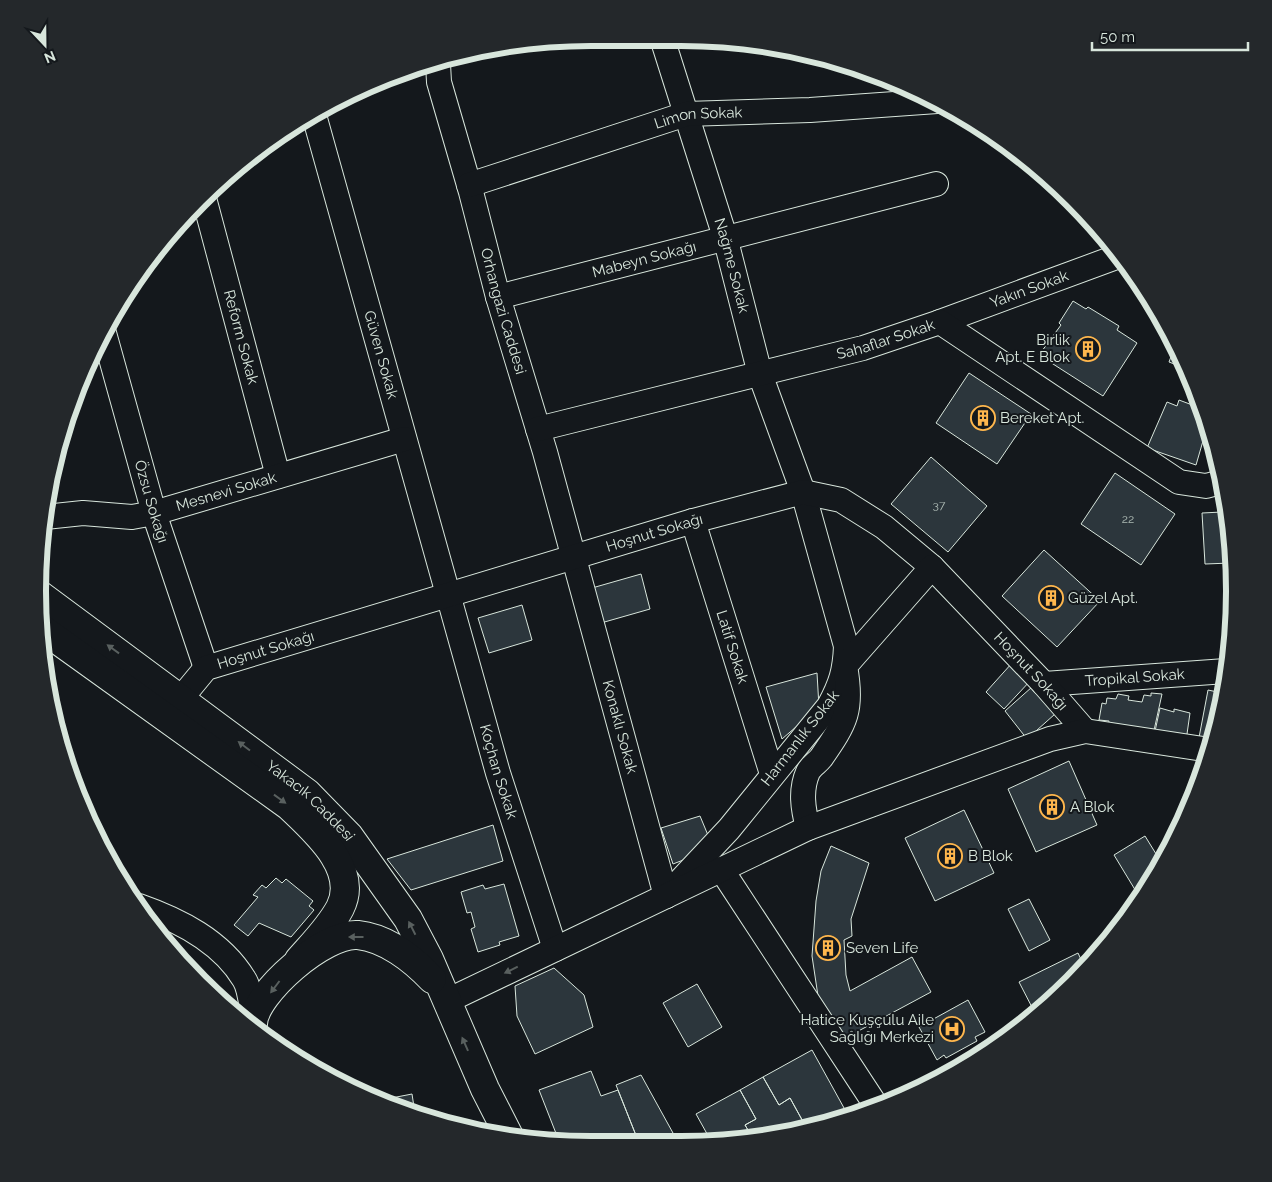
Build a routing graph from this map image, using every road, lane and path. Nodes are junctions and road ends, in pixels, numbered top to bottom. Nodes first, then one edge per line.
1 (665, 46) edge
2 (438, 68) edge
3 (917, 100) edge
4 (686, 114) junction
5 (316, 121) edge
6 (936, 184) dead end
7 (469, 185) junction
8 (206, 206) edge
9 (725, 237) junction
10 (1113, 258) edge
11 (498, 297) junction
12 (940, 322) junction
13 (106, 342) edge
14 (760, 374) junction
15 (538, 429) junction
16 (404, 439) junction
17 (278, 476) junction
18 (1215, 484) edge
19 (803, 492) junction
20 (154, 513) junction
21 (52, 516) edge
22 (693, 521) junction
23 (574, 557) junction
24 (932, 567) junction
25 (447, 594) junction
26 (46, 600) edge
27 (48, 632) edge
28 (845, 666) junction
29 (206, 668) junction
30 (1219, 671) edge
31 (1044, 684) junction
32 (173, 708) junction
33 (1084, 731) junction
34 (1202, 749) edge
35 (819, 760) junction
36 (776, 769) junction
37 (808, 828) junction
38 (721, 869) junction
39 (666, 896) junction
40 (150, 911) edge
41 (555, 949) junction
42 (299, 960) junction
43 (444, 994) junction
44 (252, 1018) edge
45 (254, 1019) edge
46 (485, 1089) junction
47 (873, 1100) edge
48 (499, 1127) edge
49 (506, 1129) edge

1 - 4 street, Nağme Sokak
2 - 7 street, Orhangazi Caddesi
3 - 4 street, Limon Sokak
4 - 7 street, Limon Sokak
4 - 9 street, Nağme Sokak
5 - 16 street, Güven Sokak
6 - 9 street, Mabeyn Sokağı
7 - 11 street, Orhangazi Caddesi
8 - 17 street, Reform Sokak
9 - 11 street, Mabeyn Sokağı
9 - 14 street, Nağme Sokak
10 - 12 street, Yakın Sokak
11 - 15 street, Orhangazi Caddesi
12 - 14 street, Sahaflar Sokak
12 - 18 street, Sahaflar Sokak
13 - 20 street, Özsu Sokağı
14 - 15 street, Sahaflar Sokak
14 - 19 street, Nağme Sokak
15 - 23 street, Orhangazi Caddesi
16 - 17 street, Mesnevi Sokak
16 - 25 street, Güven Sokak
17 - 20 street, Mesnevi Sokak
19 - 22 street, Hoşnut Sokağı
19 - 24 street, Hoşnut Sokağı
19 - 28 street, Harmanlık Sokak
20 - 21 street, Mesnevi Sokak
20 - 29 street, Özsu Sokağı
22 - 23 street, Hoşnut Sokağı
22 - 36 street, Latif Sokak
23 - 25 street, Hoşnut Sokağı
23 - 39 street, Konaklı Sokak
24 - 28 street
24 - 31 street, Hoşnut Sokağı
25 - 29 street, Hoşnut Sokağı
25 - 41 street, Koçhan Sokak
32 -> 26 main road, Yakacık Caddesi
27 - 32 main road, Yakacık Caddesi
28 - 35 street
28 - 36 street, Harmanlık Sokak
29 - 32 street, Hoşnut Sokağı
30 - 31 street, Tropikal Sokak
31 - 33 street, Hoşnut Sokağı
32 -> 42 main road, Yakacık Caddesi
43 -> 32 main road, Yakacık Caddesi
33 - 34 street
33 - 37 street
35 - 36 street
35 - 37 street
36 - 39 street, Harmanlık Sokak
37 - 38 street
38 - 39 street
38 - 47 street
39 - 41 street
40 - 44 street
41 -> 43 street
43 -> 42 main road
42 -> 45 main road
46 -> 43 main road, Yakacık Caddesi
46 - 48 main road, Yakacık Caddesi
46 - 49 main road, Yakacık Caddesi

